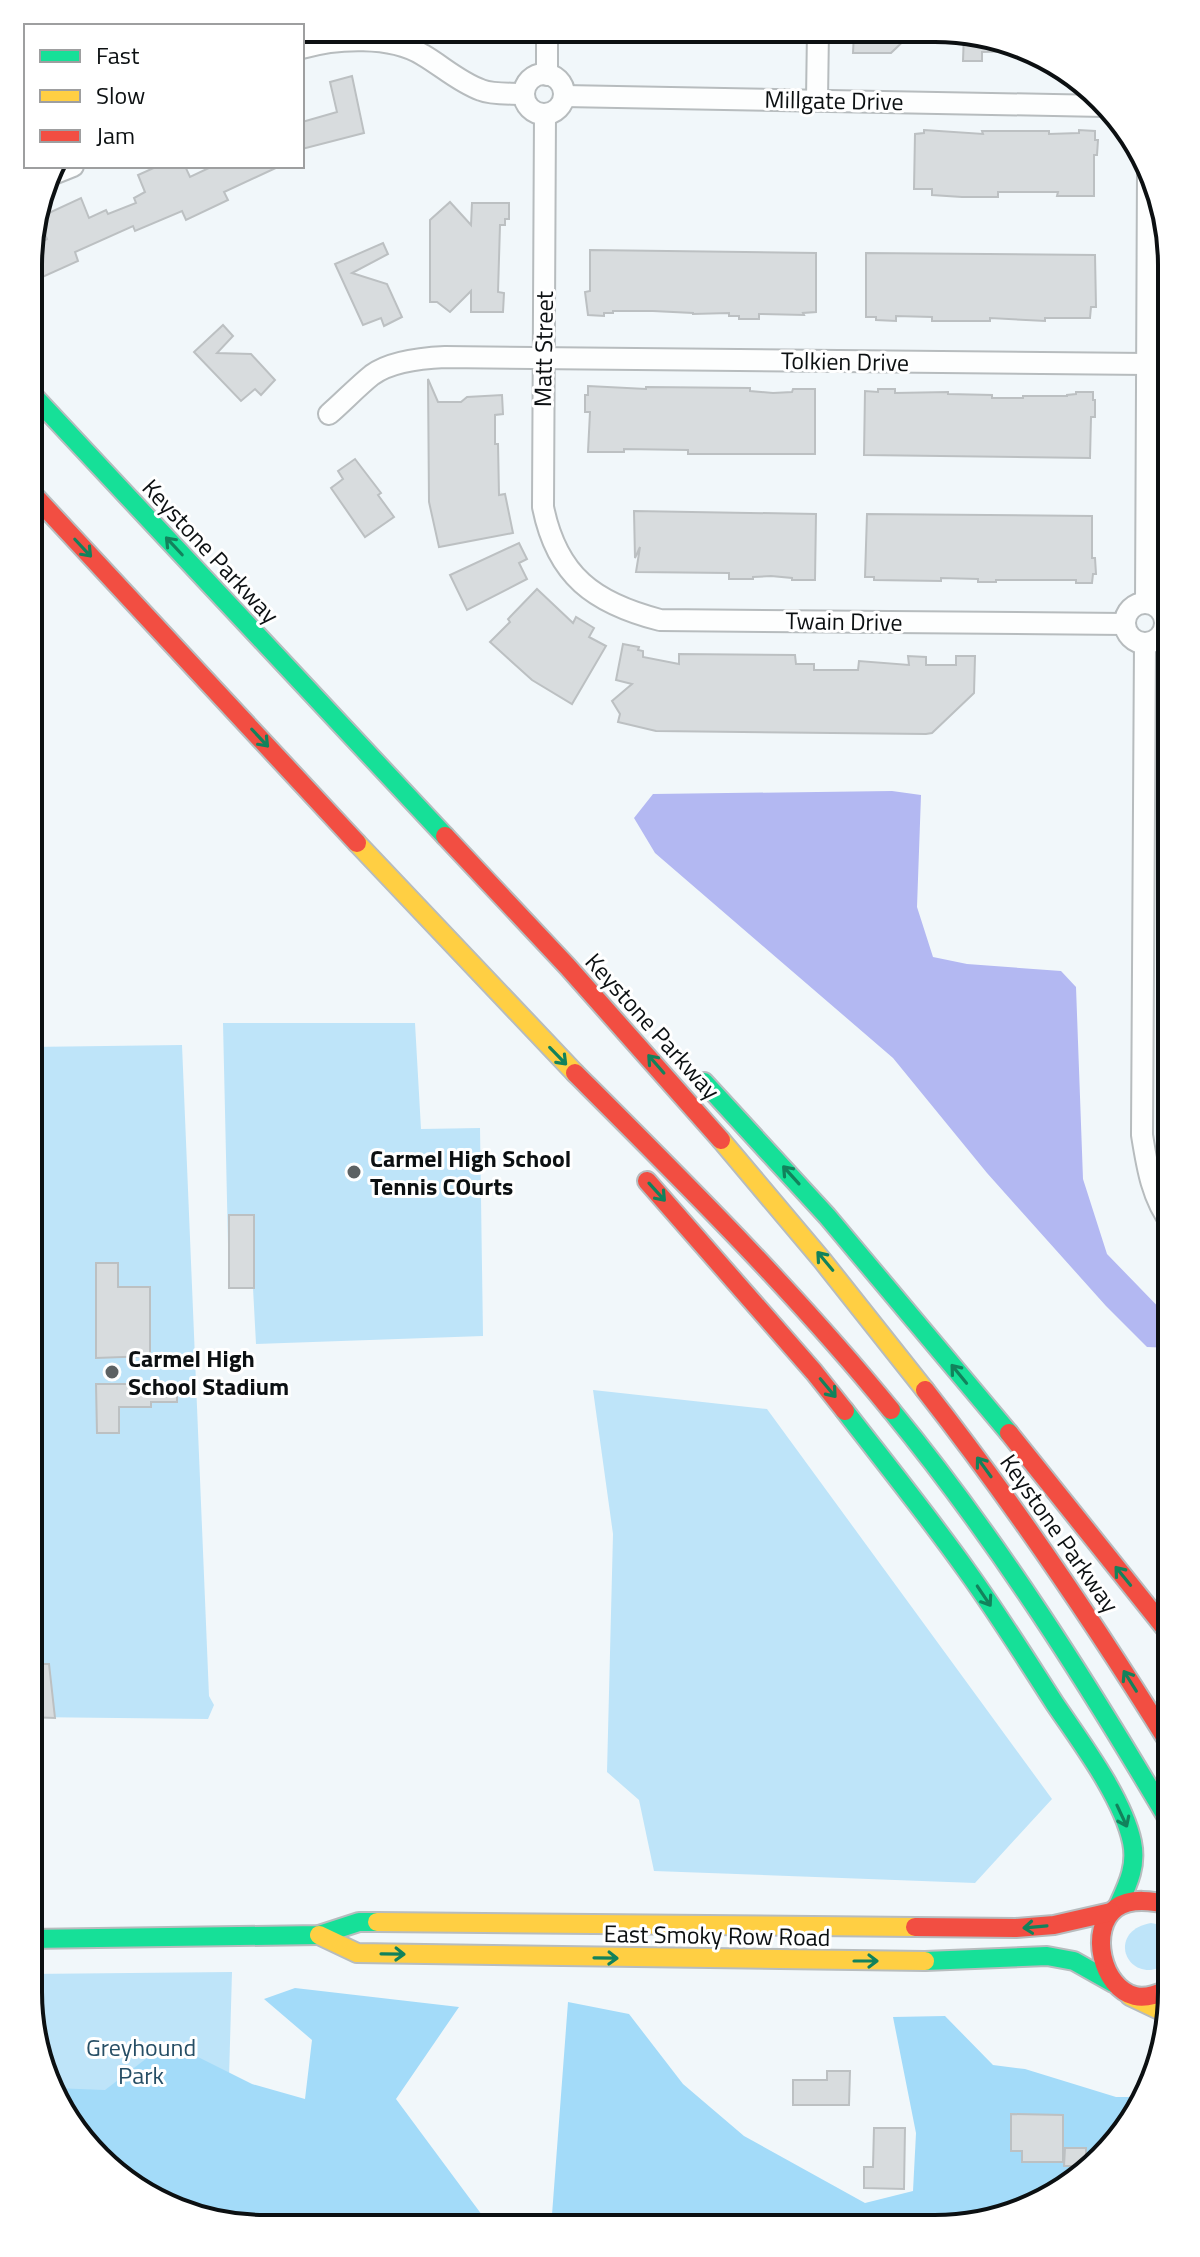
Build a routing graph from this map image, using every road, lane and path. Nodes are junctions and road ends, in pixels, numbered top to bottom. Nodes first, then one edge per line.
1 (379, 42) edge
2 (547, 42) edge
3 (818, 42) edge
4 (547, 75) junction
5 (524, 94) junction
6 (564, 96) junction
7 (817, 99) junction
8 (1091, 106) edge
9 (545, 114) junction
10 (1148, 200) edge
11 (543, 357) junction
12 (1147, 364) junction
13 (42, 405) edge
14 (329, 414) dead end
15 (42, 504) edge
16 (575, 576) joint
17 (1146, 603) junction
18 (227, 604) junction
19 (1158, 608) edge
20 (1125, 624) junction
21 (1158, 638) edge
22 (1145, 643) junction
23 (408, 897) junction
24 (550, 921) dead end
25 (545, 1067) dead end
26 (689, 1067) dead end
27 (640, 1173) dead end
28 (1158, 1200) edge
29 (1158, 1620) edge
30 (1158, 1726) edge
31 (1158, 1803) edge
32 (1158, 1903) edge
33 (1115, 1909) junction
34 (319, 1935) junction
35 (42, 1939) edge
36 (1113, 1983) junction
37 (1158, 1992) edge
38 (1130, 1996) junction
39 (1158, 2009) edge

1 - 5 street
2 - 4 street
3 - 7 street
4 - 5 street
4 - 6 street
5 - 9 street
6 - 7 street, Millgate Drive
6 - 9 street
7 - 8 street, Millgate Drive
9 - 11 street, Matt Street
10 - 12 street
11 - 12 street, Tolkien Drive
11 - 14 street, Tolkien Drive
11 - 16 street, Matt Street
12 - 17 street
18 -> 13 main road, Keystone Parkway
15 -> 23 main road
16 - 20 street, Twain Drive
17 - 19 street
17 - 20 street
18 - 24 main road
30 -> 18 main road, Keystone Parkway
20 - 22 street
21 - 22 street
22 - 28 street
23 - 25 main road
23 -> 31 main road
29 -> 26 main road
27 -> 33 main road
32 - 33 main road, East Smoky Row Road
33 -> 34 main road, East Smoky Row Road
33 - 36 main road
34 - 35 main road, East Smoky Row Road
34 -> 36 main road, East Smoky Row Road
36 - 38 main road, East Smoky Row Road
37 - 38 main road
38 - 39 main road, East Smoky Row Road

